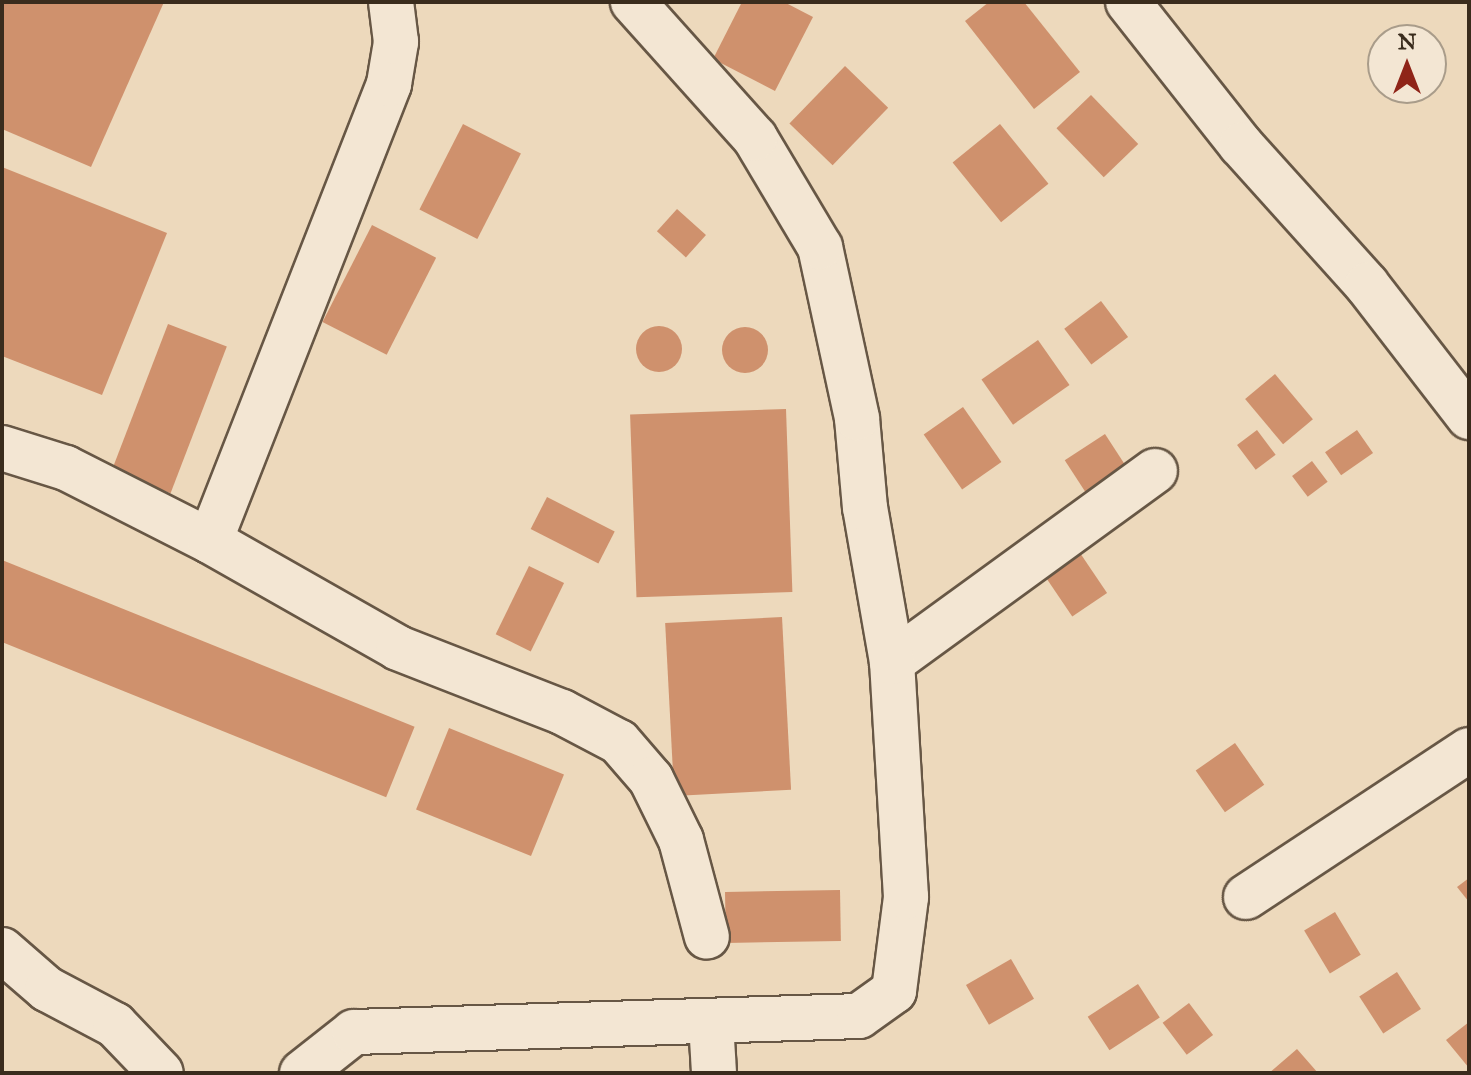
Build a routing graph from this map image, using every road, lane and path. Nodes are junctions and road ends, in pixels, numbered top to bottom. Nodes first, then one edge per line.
1 (391, 2) edge
2 (633, 2) edge
3 (1128, 2) edge
4 (1469, 417) edge
5 (2, 448) edge
6 (1155, 471) dead end
7 (210, 541) junction
8 (892, 662) junction
9 (1469, 750) edge
10 (1246, 897) dead end
11 (707, 937) dead end
12 (2, 950) edge
13 (711, 1022) junction
14 (161, 1073) edge
15 (302, 1073) edge
16 (714, 1073) edge

1 - 7 street
2 - 8 street
3 - 4 street
5 - 7 street
6 - 8 street
7 - 11 street
8 - 13 street
9 - 10 street
12 - 14 street
13 - 15 street
13 - 16 street

